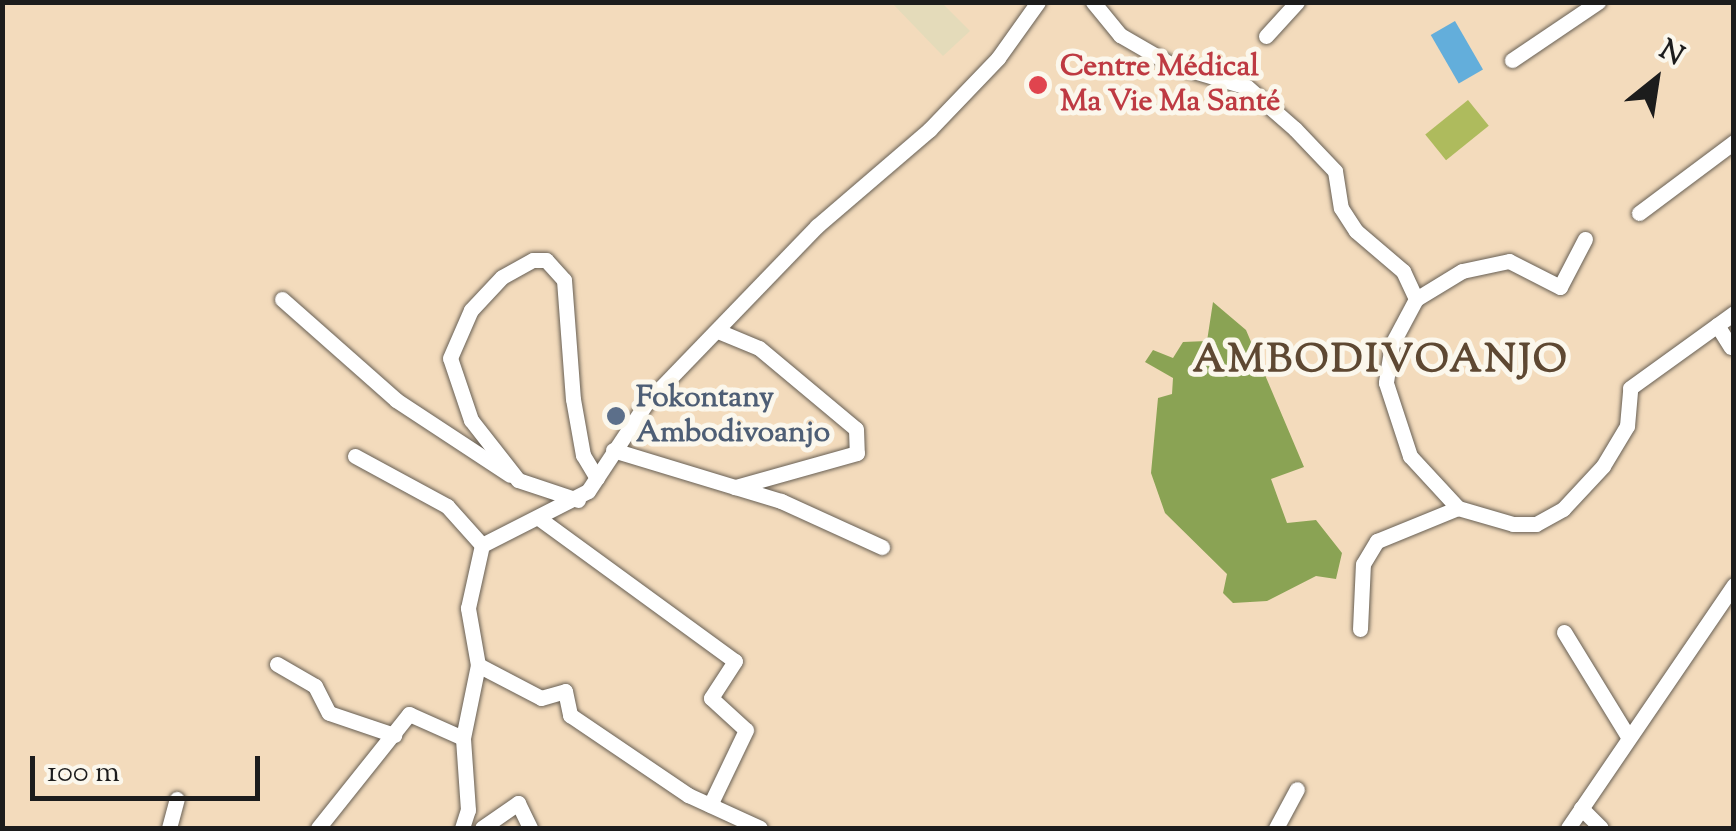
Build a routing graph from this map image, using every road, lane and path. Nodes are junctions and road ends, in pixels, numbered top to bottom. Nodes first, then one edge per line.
1 (1038, 2) edge
2 (1093, 2) edge
3 (1298, 2) edge
4 (1598, 2) edge
5 (1266, 36) dead end
6 (1512, 60) dead end
7 (1734, 142) edge
8 (1639, 213) dead end
9 (1586, 238) dead end
10 (282, 299) dead end
11 (1416, 299) junction
12 (1734, 313) edge
13 (1717, 325) junction
14 (718, 331) junction
15 (1731, 347) edge
16 (613, 450) junction
17 (355, 456) dead end
18 (596, 478) junction
19 (518, 480) junction
20 (735, 487) junction
21 (578, 500) junction
22 (1458, 508) junction
23 (540, 519) junction
24 (482, 546) junction
25 (882, 547) dead end
26 (1734, 585) edge
27 (1360, 629) dead end
28 (1564, 632) dead end
29 (276, 664) dead end
30 (478, 664) junction
31 (394, 735) junction
32 (464, 738) junction
33 (1629, 738) junction
34 (1297, 789) dead end
35 (177, 800) dead end
36 (710, 805) junction
37 (1581, 808) junction
38 (468, 810) junction
39 (168, 828) edge
40 (318, 828) edge
41 (462, 828) edge
42 (482, 828) edge
43 (530, 828) edge
44 (760, 828) edge
45 (1276, 828) edge
46 (1568, 828) edge
47 (1601, 828) edge

1 - 14 street
2 - 11 street
3 - 5 street
4 - 6 street
7 - 8 street
9 - 11 street
10 - 19 street
11 - 22 street
12 - 13 street
13 - 15 street
13 - 22 street
14 - 16 street
14 - 20 street
16 - 18 street
16 - 20 street
17 - 24 street
18 - 19 street
18 - 21 street
19 - 21 street
20 - 25 street
21 - 23 street
22 - 27 street
23 - 24 street
23 - 36 street
24 - 30 street
26 - 33 street
28 - 33 street
29 - 31 street
30 - 32 street
30 - 36 street
31 - 32 street
31 - 40 street
32 - 38 street
33 - 37 street
34 - 45 street
35 - 39 street
36 - 44 street
37 - 46 street
37 - 47 street
38 - 41 street
38 - 42 street
42 - 43 street

